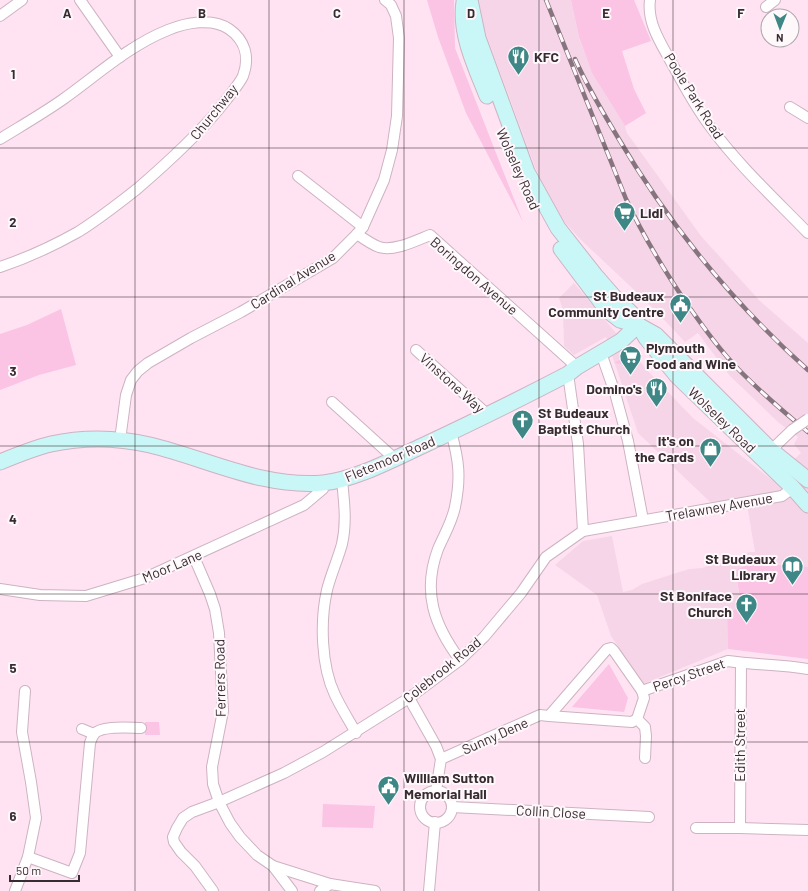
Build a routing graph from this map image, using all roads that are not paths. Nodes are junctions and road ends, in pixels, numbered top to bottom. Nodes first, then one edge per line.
1 (22, 0) edge
2 (80, 0) edge
3 (385, 0) edge
4 (464, 0) edge
5 (470, 0) edge
6 (650, 0) edge
7 (775, 0) edge
8 (766, 7) dead end
9 (0, 16) edge
10 (120, 57) junction
11 (790, 107) dead end
12 (808, 118) edge
13 (0, 138) edge
14 (298, 176) dead end
15 (360, 231) junction
16 (808, 233) edge
17 (0, 267) edge
18 (638, 325) junction
19 (416, 350) dead end
20 (601, 353) junction
21 (572, 370) junction
22 (332, 402) dead end
23 (488, 415) junction
24 (808, 419) edge
25 (451, 432) junction
26 (120, 440) junction
27 (767, 454) junction
28 (395, 459) junction
29 (0, 462) edge
30 (342, 480) junction
31 (808, 480) edge
32 (324, 483) junction
33 (793, 488) junction
34 (808, 505) edge
35 (643, 520) junction
36 (583, 531) junction
37 (194, 557) junction
38 (0, 589) edge
39 (460, 660) junction
40 (740, 663) junction
41 (808, 669) edge
42 (25, 690) dead end
43 (642, 691) junction
44 (409, 698) junction
45 (549, 716) junction
46 (637, 719) junction
47 (141, 728) dead end
48 (82, 729) dead end
49 (356, 733) junction
50 (94, 734) junction
51 (645, 758) dead end
52 (441, 759) junction
53 (436, 790) junction
54 (219, 802) junction
55 (452, 807) junction
56 (649, 817) dead end
57 (435, 822) junction
58 (696, 828) dead end
59 (740, 828) junction
60 (808, 830) edge
61 (28, 857) junction
62 (273, 866) junction
63 (330, 884) junction
64 (15, 891) edge
65 (213, 891) edge
66 (292, 891) edge
67 (320, 891) edge
68 (375, 891) edge
69 (429, 891) edge

1 - 9 street
2 - 10 street
3 - 15 street, Cardinal Avenue
4 - 18 street, Wolseley Road
5 - 18 street, Wolseley Road
6 - 16 street, Poole Park Road
7 - 8 street
10 - 13 street, Churchway
10 - 17 street, Churchway
11 - 12 street
14 - 15 street
15 - 21 street, Boringdon Avenue
15 - 26 street, Cardinal Avenue
18 - 20 street, Fletemoor Road
18 - 27 street, Wolseley Road
19 - 23 street, Vinstone Way
20 - 21 street, Fletemoor Road
20 - 35 street
21 - 23 street, Fletemoor Road
21 - 36 street
22 - 28 street
23 - 25 street, Fletemoor Road
24 - 27 street, Wolseley Road, bridge
25 - 28 street, Fletemoor Road
25 - 39 street
26 - 29 street, Fletemoor Road
26 - 32 street, Fletemoor Road
27 - 31 street, Wolseley Road
27 - 33 street, Wolseley Road
28 - 30 street, Fletemoor Road
30 - 32 street, Fletemoor Road
30 - 49 street
32 - 37 street, Moor Lane
33 - 34 street, Wolseley Road
33 - 35 street, Trelawney Avenue
35 - 36 street, Colebrook Road
36 - 39 street, Colebrook Road
37 - 38 street, Moor Lane
37 - 54 street, Ferrers Road
39 - 44 street, Colebrook Road
40 - 41 street, Percy Street
40 - 43 street, Percy Street
40 - 59 street, Edith Street
42 - 61 street
43 - 45 street
43 - 46 street
44 - 49 street, Colebrook Road
44 - 52 street
45 - 46 street, Sunny Dene
45 - 52 street, Sunny Dene
46 - 51 street
47 - 50 street
48 - 50 street
49 - 54 street, Colebrook Road
50 - 61 street
52 - 53 street
53 - 55 street
53 - 57 street
54 - 62 street, Ferrers Road
54 - 65 street, Colebrook Road
55 - 56 street, Collin Close
55 - 57 street
57 - 69 street
58 - 59 street
59 - 60 street
61 - 64 street
62 - 63 street
62 - 66 street
63 - 67 street
63 - 68 street

